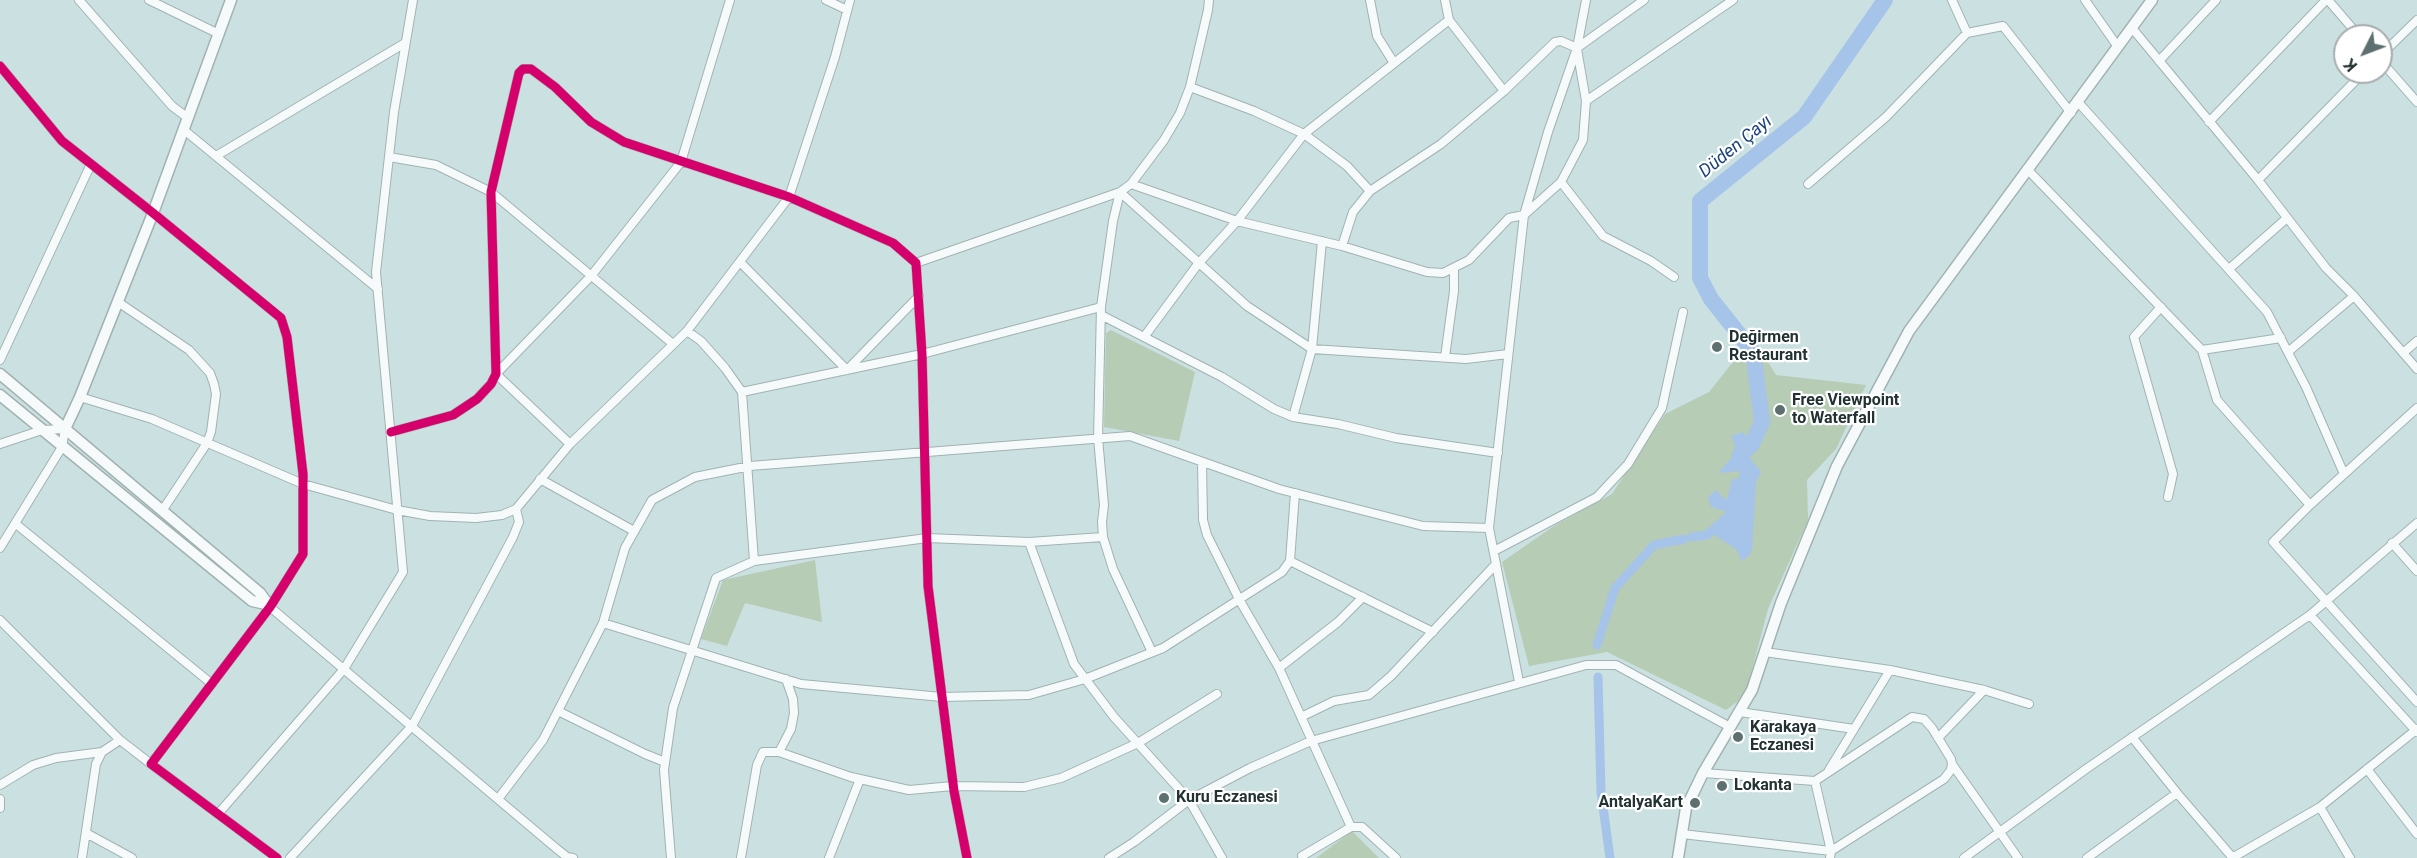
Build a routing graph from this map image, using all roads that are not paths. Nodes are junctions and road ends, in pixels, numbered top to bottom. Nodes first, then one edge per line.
1 (79, 0) edge
2 (149, 0) edge
3 (231, 0) edge
4 (413, 0) edge
5 (730, 0) edge
6 (826, 0) edge
7 (850, 0) edge
8 (1209, 0) edge
9 (1370, 0) edge
10 (1445, 0) edge
11 (1586, 0) edge
12 (1644, 0) edge
13 (1733, 0) edge
14 (1952, 0) edge
15 (2085, 0) edge
16 (2152, 0) edge
17 (2216, 0) edge
18 (2327, 0) edge
19 (847, 10) junction
20 (1449, 20) junction
21 (2417, 20) edge
22 (2348, 24) edge
23 (2132, 28) junction
24 (1966, 33) junction
25 (219, 34) junction
26 (405, 43) junction
27 (2393, 43) edge
28 (2118, 47) junction
29 (1576, 48) junction
30 (2159, 61) junction
31 (1394, 63) junction
32 (0, 66) edge
33 (2393, 75) edge
34 (2352, 84) edge
35 (1190, 87) junction
36 (1504, 91) junction
37 (1586, 101) junction
38 (2078, 102) junction
39 (2417, 102) edge
40 (2071, 113) junction
41 (188, 118) junction
42 (2209, 122) junction
43 (184, 130) junction
44 (1304, 134) junction
45 (216, 156) junction
46 (389, 157) junction
47 (681, 162) junction
48 (91, 164) junction
49 (2027, 169) junction
50 (2258, 180) junction
51 (1561, 182) junction
52 (1131, 184) junction
53 (1808, 184) dead end
54 (1370, 191) junction
55 (491, 192) junction
56 (1120, 192) junction
57 (789, 197) junction
58 (153, 213) junction
59 (1524, 215) junction
60 (2286, 218) junction
61 (1236, 221) junction
62 (1322, 241) junction
63 (1342, 246) junction
64 (740, 262) junction
65 (916, 263) junction
66 (1198, 264) junction
67 (1454, 268) junction
68 (2229, 269) junction
69 (591, 276) junction
70 (1674, 277) dead end
71 (378, 289) junction
72 (919, 296) junction
73 (2354, 296) junction
74 (118, 302) junction
75 (2160, 307) junction
76 (1101, 311) junction
77 (1683, 312) dead end
78 (687, 331) junction
79 (1144, 337) junction
80 (2281, 338) junction
81 (2417, 341) edge
82 (673, 344) junction
83 (1312, 349) junction
84 (2202, 350) junction
85 (2288, 352) junction
86 (2403, 353) junction
87 (921, 354) junction
88 (1508, 354) junction
89 (1445, 357) junction
90 (0, 360) edge
91 (2417, 369) edge
92 (848, 370) junction
93 (0, 374) edge
94 (496, 374) junction
95 (742, 392) junction
96 (0, 395) edge
97 (80, 397) junction
98 (2417, 408) edge
99 (1293, 417) junction
100 (64, 429) junction
101 (42, 430) junction
102 (391, 432) junction
103 (1098, 438) junction
104 (207, 443) junction
105 (0, 444) edge
106 (570, 444) junction
107 (62, 447) junction
108 (924, 453) junction
109 (1498, 453) junction
110 (1202, 462) junction
111 (747, 466) junction
112 (2344, 474) junction
113 (540, 479) junction
114 (303, 484) junction
115 (1295, 493) junction
116 (2168, 498) dead end
117 (2310, 505) junction
118 (516, 509) junction
119 (397, 510) junction
120 (162, 511) junction
121 (2417, 523) edge
122 (16, 524) junction
123 (1489, 528) junction
124 (634, 531) junction
125 (1103, 537) junction
126 (927, 538) junction
127 (1029, 542) junction
128 (2392, 543) junction
129 (0, 548) edge
130 (1494, 551) junction
131 (754, 561) junction
132 (1290, 561) junction
133 (1496, 564) junction
134 (2417, 571) edge
135 (1363, 597) junction
136 (1240, 601) junction
137 (2326, 601) junction
138 (268, 605) junction
139 (2310, 615) junction
140 (0, 620) edge
141 (603, 623) junction
142 (1433, 632) junction
143 (691, 650) junction
144 (1152, 652) junction
145 (1765, 652) junction
146 (1279, 668) junction
147 (344, 669) junction
148 (1890, 670) junction
149 (1085, 679) junction
150 (786, 680) junction
151 (1519, 682) junction
152 (212, 684) junction
153 (1984, 690) junction
154 (1217, 694) dead end
155 (942, 697) junction
156 (2417, 702) edge
157 (2029, 704) dead end
158 (558, 711) junction
159 (1740, 712) junction
160 (1301, 717) junction
161 (412, 726) junction
162 (1730, 727) junction
163 (1854, 729) junction
164 (2416, 730) edge
165 (2132, 737) junction
166 (1938, 738) junction
167 (120, 740) junction
168 (1311, 741) junction
169 (1138, 743) junction
170 (102, 752) junction
171 (778, 752) junction
172 (665, 762) junction
173 (151, 764) junction
174 (1952, 764) junction
175 (2367, 769) junction
176 (1828, 772) junction
177 (1703, 773) junction
178 (860, 779) junction
179 (1815, 781) junction
180 (0, 785) edge
181 (953, 786) junction
182 (2176, 793) junction
183 (0, 799) edge
184 (498, 799) junction
185 (1189, 800) junction
186 (2320, 807) junction
187 (0, 808) edge
188 (218, 814) junction
189 (1351, 827) junction
190 (2000, 831) junction
191 (86, 833) junction
192 (1682, 834) junction
193 (2417, 834) edge
194 (1831, 854) edge
195 (1301, 857) edge
196 (82, 858) edge
197 (132, 858) edge
198 (277, 858) edge
199 (290, 858) edge
200 (569, 858) edge
201 (671, 858) edge
202 (741, 858) edge
203 (829, 858) edge
204 (967, 858) edge
205 (1109, 858) edge
206 (1222, 858) edge
207 (1396, 858) edge
208 (1678, 858) edge
209 (1964, 858) edge
210 (2018, 858) edge
211 (2087, 858) edge
212 (2233, 858) edge
213 (2350, 858) edge

1 - 41 street
2 - 25 street
3 - 25 street
4 - 26 street
5 - 47 street
6 - 19 street
7 - 19 street
8 - 35 street
9 - 31 street
10 - 20 street
11 - 29 street
12 - 29 street
13 - 37 street
14 - 24 street
15 - 28 street
16 - 23 street
17 - 30 street
18 - 22 street
18 - 42 street
19 - 57 street
20 - 31 street
20 - 36 street
21 - 27 street
23 - 28 street
23 - 30 street
24 - 40 street
24 - 53 street
25 - 41 street
26 - 45 street
26 - 46 street
28 - 38 street
29 - 36 street
29 - 37 street
29 - 59 street
30 - 42 street
31 - 44 street
32 - 48 street
33 - 39 street
34 - 50 street
35 - 44 street
35 - 52 street
36 - 54 street
37 - 51 street
38 - 40 street
38 - 68 street
40 - 49 street
41 - 43 street
42 - 50 street
43 - 45 street
43 - 58 street
44 - 54 street
44 - 61 street
45 - 71 street
46 - 55 street
46 - 71 street
47 - 55 street
47 - 57 street
47 - 69 street
48 - 58 street
48 - 90 street
49 - 75 street
49 - 145 street
50 - 60 street
51 - 59 street
51 - 70 street
52 - 56 street
52 - 61 street
54 - 63 street
55 - 69 street
55 - 94 street
56 - 65 street
56 - 66 street
56 - 76 street
57 - 64 street
57 - 65 street
58 - 74 street
58 - 114 street
59 - 67 street
59 - 88 street
60 - 68 street
60 - 73 street
61 - 62 street
61 - 66 street
62 - 63 street
62 - 83 street
63 - 67 street
64 - 78 street
64 - 92 street
65 - 72 street
66 - 79 street
66 - 83 street
67 - 89 street
68 - 80 street
69 - 82 street
69 - 94 street
71 - 102 street
72 - 87 street
72 - 92 street
73 - 85 street
73 - 86 street
74 - 97 street
74 - 104 street
75 - 84 street
75 - 116 street
76 - 79 street
76 - 87 street
76 - 103 street
77 - 130 street
78 - 82 street
78 - 95 street
79 - 99 street
80 - 84 street
80 - 85 street
81 - 86 street
82 - 106 street
83 - 89 street
83 - 99 street
84 - 117 street
85 - 112 street
86 - 91 street
87 - 92 street
87 - 108 street
88 - 89 street
88 - 109 street
92 - 95 street
93 - 100 street
94 - 102 street
94 - 106 street
95 - 111 street
96 - 101 street
97 - 100 street
97 - 104 street
98 - 112 street
99 - 109 street
100 - 101 street
100 - 107 street
100 - 120 street
101 - 105 street
101 - 107 street
102 - 119 street
103 - 108 street
103 - 110 street
103 - 125 street
104 - 114 street
104 - 120 street
106 - 113 street
107 - 122 street
107 - 138 street
108 - 111 street
108 - 126 street
109 - 123 street
110 - 115 street
110 - 136 street
111 - 124 street
111 - 131 street
112 - 117 street
113 - 118 street
113 - 124 street
114 - 119 street
114 - 138 street
115 - 123 street
115 - 132 street
117 - 137 street
118 - 119 street
118 - 161 street
119 - 147 street
120 - 138 street
121 - 128 street
122 - 129 street
122 - 152 street
123 - 130 street
124 - 141 street
125 - 127 street
125 - 144 street
126 - 127 street
126 - 131 street
126 - 155 street
127 - 149 street
128 - 134 street
128 - 137 street
130 - 133 street
131 - 143 street
132 - 135 street
132 - 136 street
133 - 142 street
133 - 151 street
135 - 142 street
135 - 146 street
136 - 144 street
136 - 146 street
137 - 139 street
137 - 156 street
138 - 147 street
138 - 152 street
139 - 164 street
139 - 165 street
140 - 167 street
141 - 143 street
141 - 158 street
142 - 160 street
143 - 150 street
143 - 172 street
144 - 149 street
145 - 148 street
145 - 159 street
146 - 160 street
147 - 161 street
147 - 188 street
148 - 153 street
148 - 163 street
149 - 155 street
149 - 169 street
150 - 155 street
150 - 171 street
151 - 162 street
151 - 168 street
152 - 173 street
153 - 157 street
153 - 166 street
154 - 169 street
155 - 181 street
158 - 172 street
158 - 184 street
159 - 162 street
159 - 163 street
160 - 168 street
161 - 184 street
161 - 199 street
162 - 177 street
163 - 176 street
164 - 175 street
165 - 182 street
165 - 190 street
166 - 174 street
166 - 176 street
167 - 170 street
167 - 173 street
168 - 185 street
168 - 189 street
169 - 181 street
169 - 185 street
170 - 180 street
170 - 191 street
171 - 178 street
171 - 202 street
172 - 201 street
173 - 188 street
174 - 190 street
174 - 194 street
175 - 186 street
175 - 193 street
176 - 179 street
177 - 179 street
177 - 192 street
178 - 181 street
178 - 203 street
179 - 194 street
181 - 204 street
182 - 211 street
182 - 212 street
183 - 187 street
184 - 200 street
185 - 205 street
185 - 206 street
186 - 212 street
186 - 213 street
188 - 198 street
189 - 195 street
189 - 207 street
190 - 209 street
190 - 210 street
191 - 196 street
191 - 197 street
192 - 194 street
192 - 208 street

